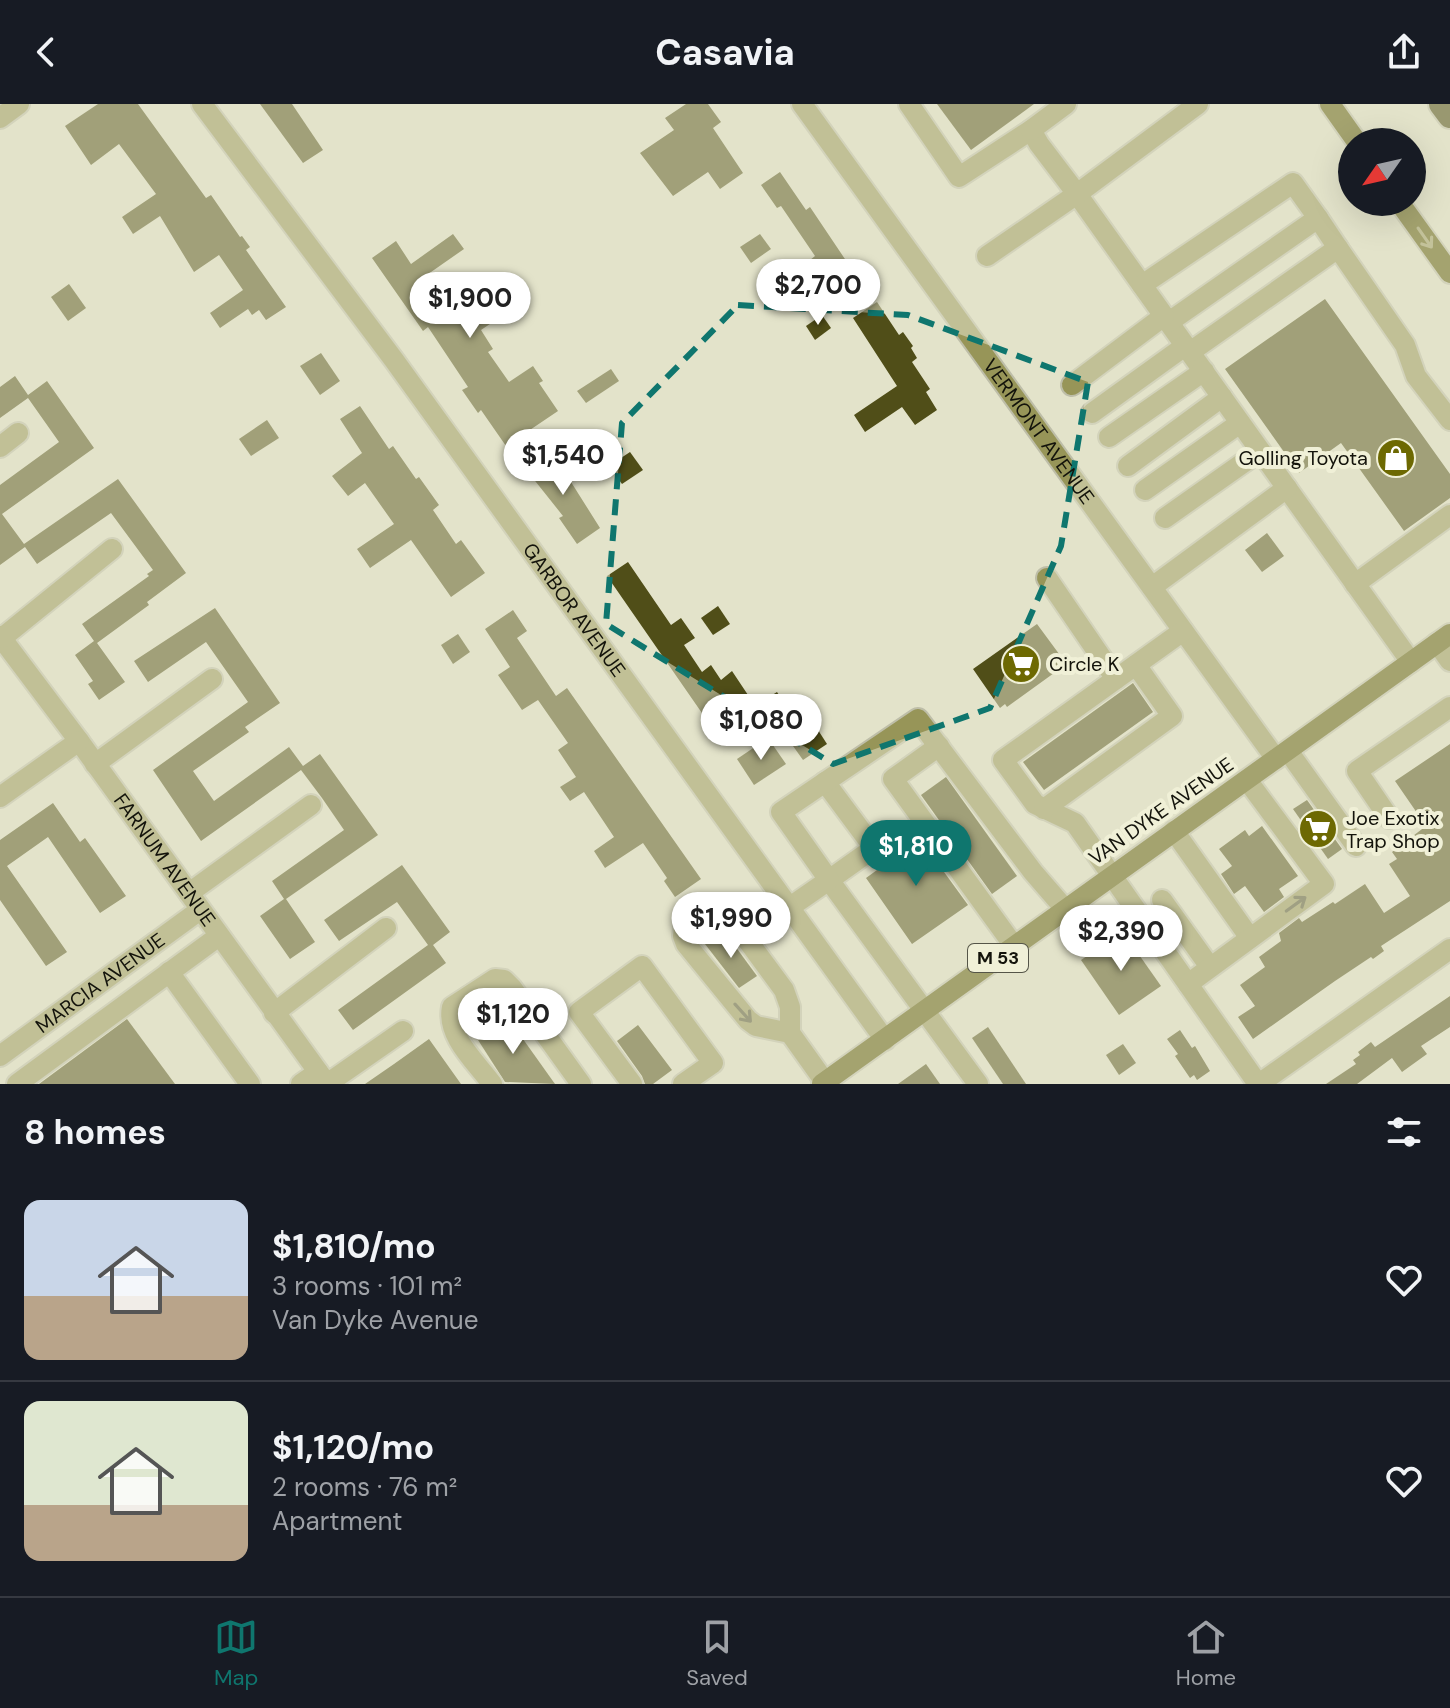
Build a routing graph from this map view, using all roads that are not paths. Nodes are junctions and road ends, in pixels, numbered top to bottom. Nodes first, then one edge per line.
1 (19, 104) edge
2 (202, 104) edge
3 (802, 104) edge
4 (909, 104) edge
5 (1066, 104) edge
6 (1198, 104) edge
7 (1330, 104) edge
8 (1441, 104) edge
9 (1450, 116) edge
10 (0, 118) edge
11 (1347, 128) edge
12 (1031, 130) junction
13 (1077, 194) junction
14 (1409, 216) edge
15 (1318, 218) junction
16 (1338, 248) junction
17 (987, 256) dead end
18 (1450, 273) edge
19 (1142, 285) junction
20 (1167, 319) junction
21 (1188, 349) junction
22 (1204, 371) junction
23 (1072, 385) dead end
24 (1222, 397) junction
25 (1092, 413) dead end
26 (1450, 420) edge
27 (1240, 423) junction
28 (18, 433) dead end
29 (1109, 437) dead end
30 (0, 447) edge
31 (1260, 451) junction
32 (1128, 466) dead end
33 (1287, 488) junction
34 (1145, 490) dead end
35 (1450, 515) edge
36 (1165, 518) dead end
37 (112, 549) dead end
38 (1047, 578) dead end
39 (1355, 584) junction
40 (1152, 587) junction
41 (1183, 631) junction
42 (1, 637) edge
43 (1444, 639) edge
44 (1450, 661) edge
45 (1411, 662) junction
46 (1136, 665) junction
47 (212, 679) dead end
48 (1116, 679) junction
49 (1450, 707) edge
50 (79, 741) junction
51 (939, 746) junction
52 (1282, 755) junction
53 (95, 764) junction
54 (1247, 780) junction
55 (825, 782) junction
56 (0, 797) edge
57 (311, 805) dead end
58 (1044, 809) junction
59 (1389, 818) dead end
60 (1174, 831) junction
61 (1356, 846) dead end
62 (1112, 876) junction
63 (829, 880) junction
64 (1162, 900) dead end
65 (194, 902) junction
66 (790, 907) junction
67 (1065, 909) junction
68 (386, 928) dead end
69 (219, 936) junction
70 (1250, 938) junction
71 (1014, 946) junction
72 (1450, 949) edge
73 (1210, 967) junction
74 (169, 972) junction
75 (1188, 984) junction
76 (926, 1011) junction
77 (274, 1013) junction
78 (403, 1031) dead end
79 (790, 1033) junction
80 (885, 1040) junction
81 (0, 1056) edge
82 (710, 1076) edge
83 (316, 1080) edge
84 (824, 1083) edge
85 (17, 1084) edge
86 (250, 1084) edge
87 (492, 1084) edge
88 (581, 1084) edge
89 (632, 1084) edge
90 (683, 1084) edge
91 (978, 1084) edge
92 (1258, 1084) edge

1 - 10 street
2 - 66 street, GARBOR AVENUE
3 - 40 street, VERMONT AVENUE
4 - 12 street
5 - 12 street
6 - 13 street
7 - 11 main road
8 - 9 highway
12 - 13 street
13 - 17 street
13 - 19 street
14 -> 18 main road
15 - 16 street
15 - 19 street
15 - 20 street
16 - 21 street
16 - 26 street
19 - 20 street
20 - 21 street
20 - 23 street
21 - 22 street
21 - 25 street
22 - 24 street
22 - 29 street
24 - 27 street
24 - 32 street
27 - 31 street
27 - 34 street
28 - 30 street
31 - 33 street
31 - 36 street
33 - 39 street
33 - 40 street
35 - 39 street
37 - 42 street
38 - 48 street
39 - 45 street
40 - 41 street, VERMONT AVENUE
41 - 46 street
41 - 52 street, VERMONT AVENUE
42 - 50 street, FARNUM AVENUE
43 - 44 street
43 - 45 main road, VAN DYKE AVENUE / M 53
45 - 52 main road, VAN DYKE AVENUE / M 53
46 - 48 street
46 - 58 street
47 - 53 street
48 - 58 street
49 - 59 street
50 - 53 street, FARNUM AVENUE
50 - 56 street
51 - 55 street
51 - 67 street
51 - 71 street
52 - 54 main road, VAN DYKE AVENUE / M 53
52 - 61 street, VERMONT AVENUE
53 - 65 street, FARNUM AVENUE
54 - 60 main road, VAN DYKE AVENUE / M 53
70 -> 54 street
55 - 63 street
55 - 63 street
57 - 65 street, MARCIA AVENUE
58 - 62 street
60 - 62 main road, VAN DYKE AVENUE / M 53
60 - 70 street
62 - 67 main road, VAN DYKE AVENUE / M 53
62 - 75 street
63 - 66 street
63 - 76 street
64 - 73 street
65 - 69 street, FARNUM AVENUE
65 - 81 street, MARCIA AVENUE
66 - 80 street, GARBOR AVENUE
67 - 71 main road, VAN DYKE AVENUE / M 53
68 - 77 street
69 - 74 street
69 - 77 street, FARNUM AVENUE
70 - 73 street
71 - 76 main road, VAN DYKE AVENUE / M 53
72 - 92 street
73 - 75 street
74 - 85 street
74 - 86 street
75 - 92 street
76 - 80 main road, VAN DYKE AVENUE / M 53
76 - 91 street
77 - 83 street, FARNUM AVENUE
78 - 83 street
79 -> 79 street
79 - 84 street
80 - 84 main road, VAN DYKE AVENUE / M 53
82 - 89 street
82 - 90 street
87 - 88 street

